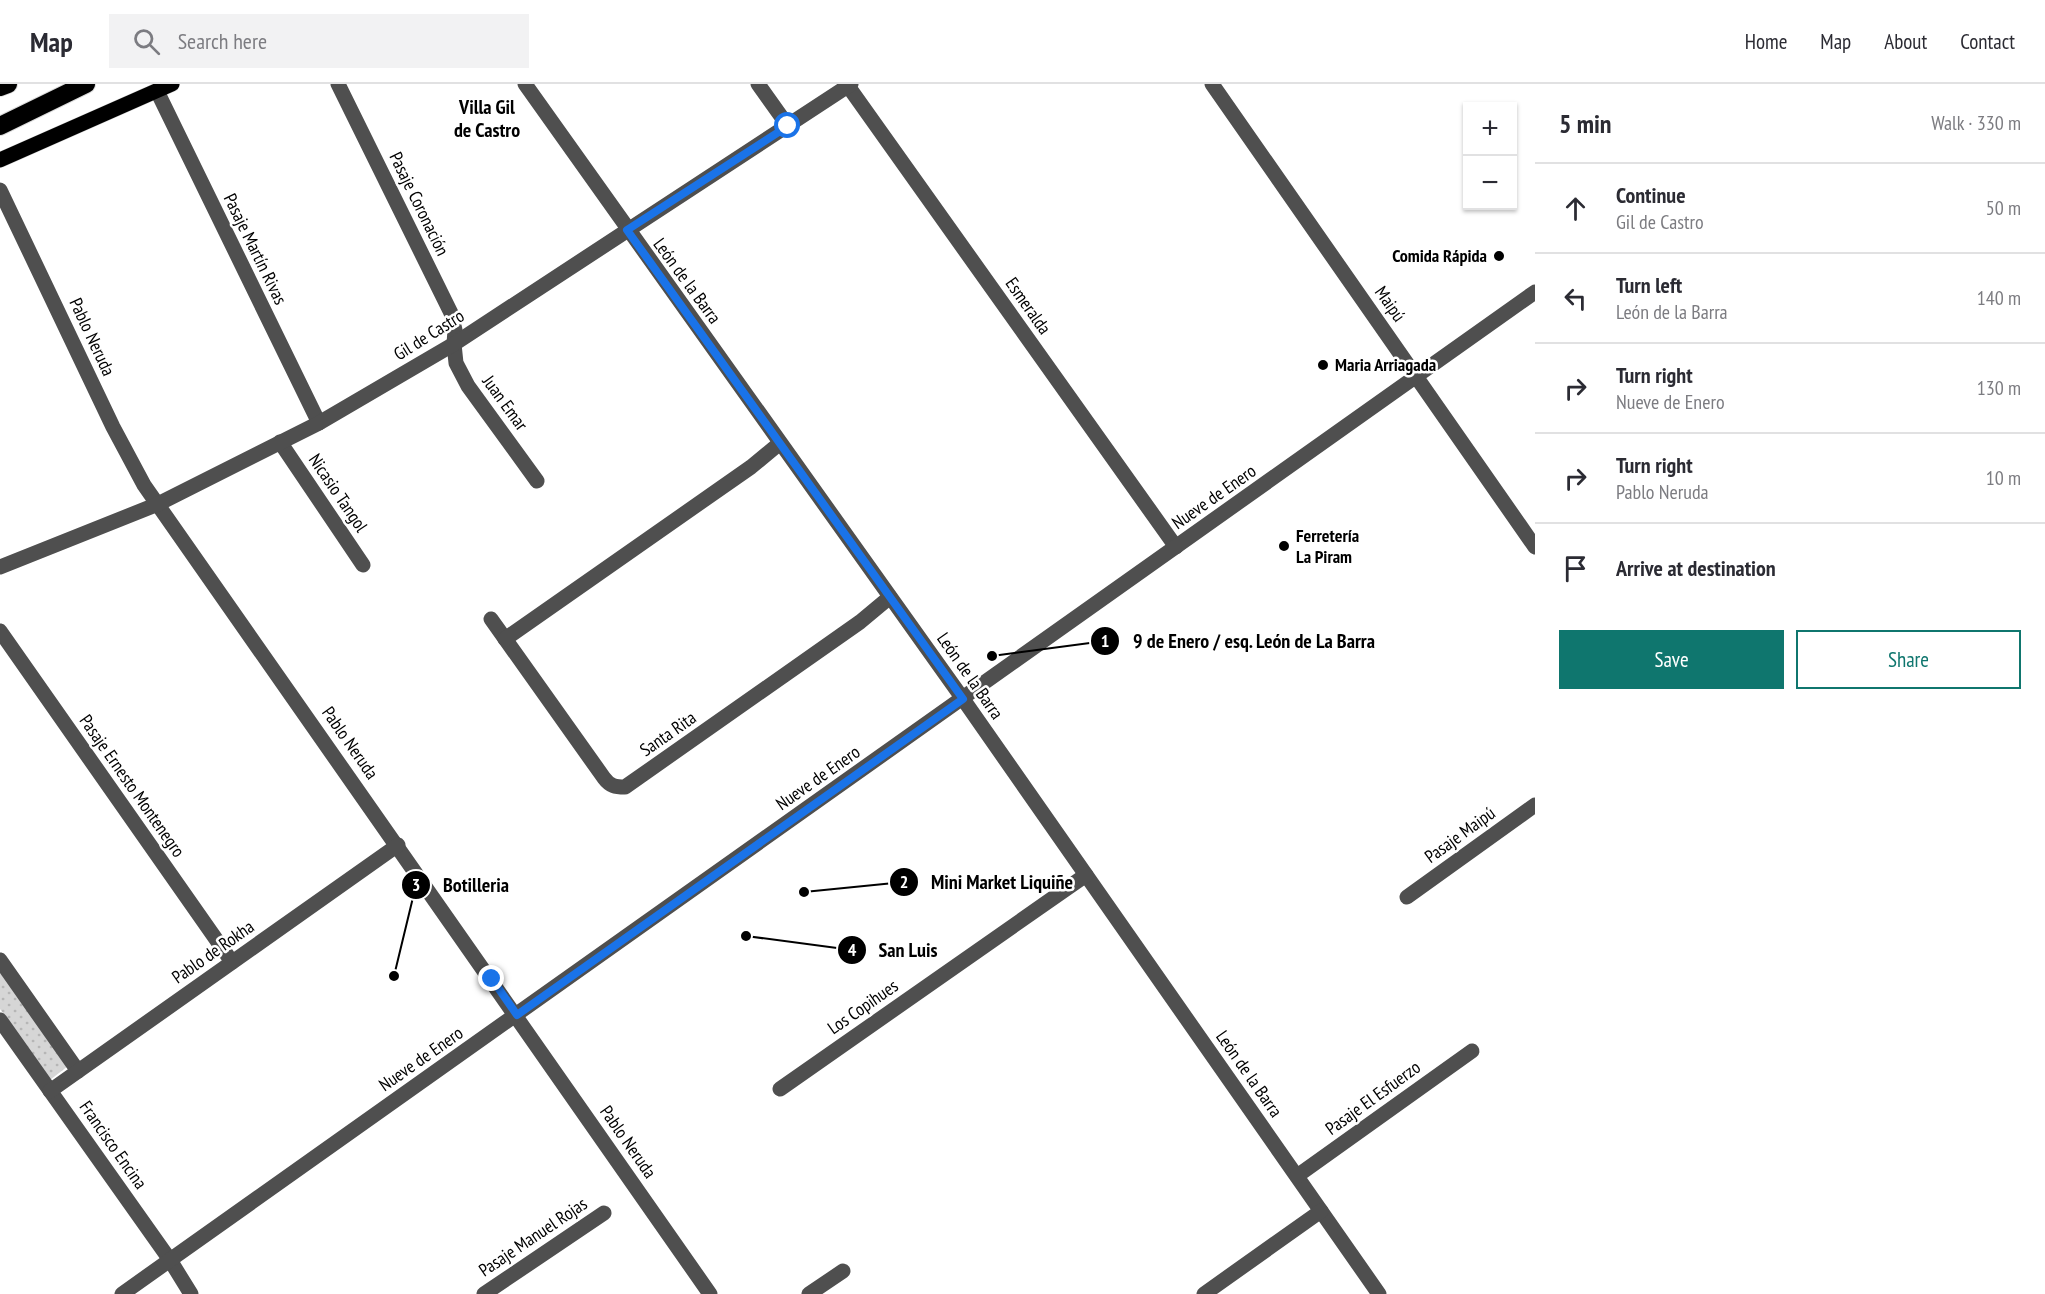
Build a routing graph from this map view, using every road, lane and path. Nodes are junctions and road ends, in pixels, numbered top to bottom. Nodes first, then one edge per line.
1 (8, 84) edge
2 (86, 84) edge
3 (172, 84) edge
4 (338, 84) edge
5 (525, 84) edge
6 (758, 84) edge
7 (1212, 84) edge
8 (850, 85) edge
9 (0, 87) edge
10 (157, 91) junction
11 (0, 126) edge
12 (788, 126) junction
13 (0, 160) edge
14 (0, 190) edge
15 (627, 230) junction
16 (1535, 292) edge
17 (454, 344) junction
18 (1416, 377) junction
19 (319, 423) junction
20 (280, 442) junction
21 (780, 443) junction
22 (537, 481) dead end
23 (158, 504) junction
24 (1176, 547) junction
25 (1535, 547) edge
26 (363, 565) dead end
27 (0, 567) edge
28 (890, 597) junction
29 (491, 619) dead end
30 (0, 631) edge
31 (505, 639) junction
32 (963, 699) junction
33 (1535, 804) edge
34 (398, 845) junction
35 (1086, 875) junction
36 (1407, 897) dead end
37 (0, 960) edge
38 (232, 962) junction
39 (517, 1015) junction
40 (0, 1020) edge
41 (1472, 1051) dead end
42 (78, 1071) junction
43 (780, 1089) dead end
44 (50, 1091) junction
45 (1297, 1176) junction
46 (1321, 1211) junction
47 (604, 1213) dead end
48 (170, 1260) junction
49 (843, 1271) dead end
50 (122, 1294) edge
51 (191, 1294) edge
52 (484, 1294) edge
53 (710, 1294) edge
54 (809, 1294) edge
55 (1204, 1294) edge
56 (1379, 1294) edge

1 - 9 highway
2 - 11 highway
3 - 10 main road
4 - 17 street, Pasaje Coronación
5 - 15 street, León de la Barra
6 - 12 street
7 - 18 street, Maipú
8 - 12 street, Gil de Castro
8 - 24 street, Esmeralda
10 - 13 main road
10 - 19 street, Pasaje Martín Rivas
12 - 15 street, Gil de Castro
14 - 23 street, Pablo Neruda
15 - 17 street, Gil de Castro
15 - 21 street, León de la Barra
16 - 18 street, Nueve de Enero
17 - 19 street, Gil de Castro
17 - 22 street, Juan Emar
18 - 24 street, Nueve de Enero
18 - 25 street, Maipú
19 - 20 street, Gil de Castro
20 - 23 street, Gil de Castro
20 - 26 street, Nicasio Tangol
21 - 28 street, León de la Barra
21 - 31 street
23 - 27 street, Gil de Castro
23 - 34 street, Pablo Neruda
24 - 32 street, Nueve de Enero
28 - 31 street, Santa Rita
28 - 32 street, León de la Barra
29 - 31 street, Santa Rita
30 - 38 street, Pasaje Ernesto Montenegro
32 - 35 street, León de la Barra
32 - 39 street, Nueve de Enero
33 - 36 street, Pasaje Maipú
34 - 38 street, Pablo de Rokha
34 - 39 street, Pablo Neruda
35 - 43 street, Los Copihues
35 - 45 street, León de la Barra
37 - 42 street
38 - 42 street, Pablo de Rokha
39 - 48 street, Nueve de Enero
39 - 53 street, Pablo Neruda
40 - 44 street, Francisco Encina
41 - 45 street, Pasaje El Esfuerzo
42 - 44 street, Pablo de Rokha
44 - 48 street, Francisco Encina
45 - 46 street, León de la Barra
46 - 55 street
46 - 56 street, León de la Barra
47 - 52 street, Pasaje Manuel Rojas
48 - 50 street, Nueve de Enero
48 - 51 street, Francisco Encina
49 - 54 street

